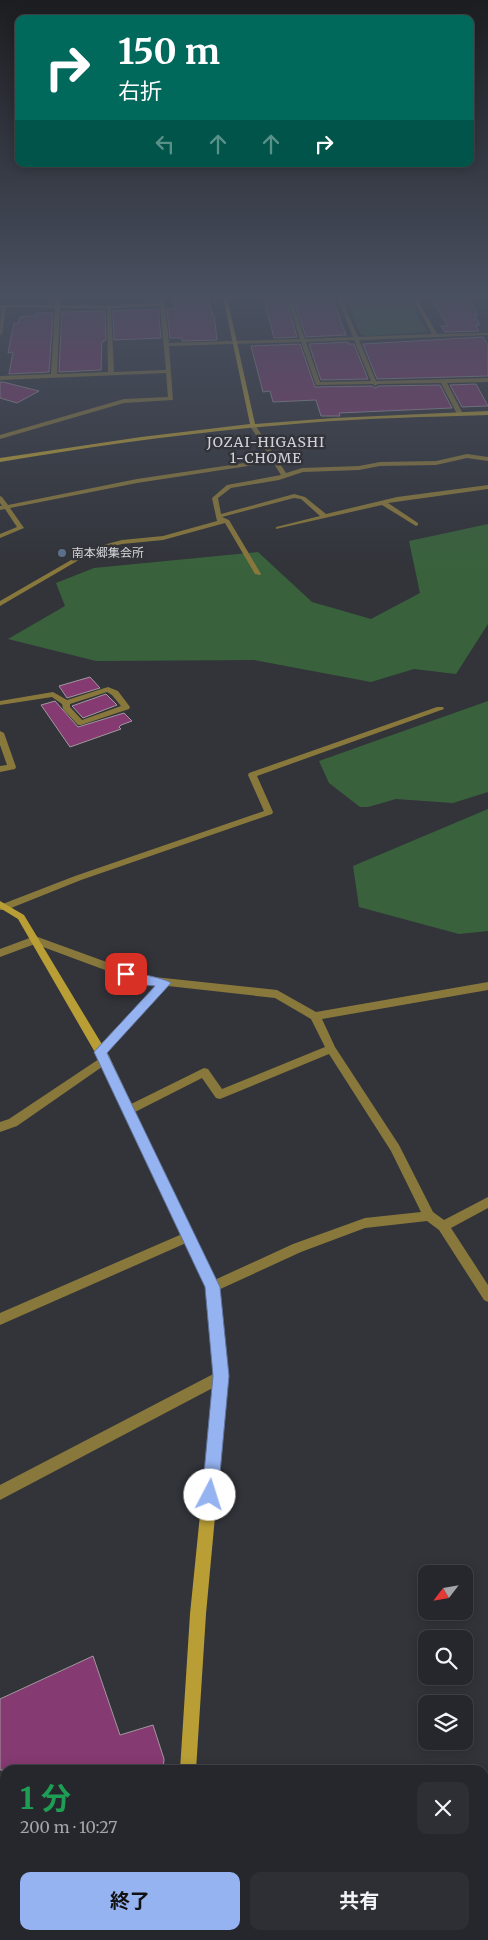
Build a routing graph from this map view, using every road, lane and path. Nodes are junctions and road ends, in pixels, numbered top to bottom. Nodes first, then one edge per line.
1 (170, 388) edge
2 (245, 388) edge
3 (446, 388) edge
4 (488, 413) edge
5 (460, 414) junction
6 (253, 426) junction
7 (0, 437) edge
8 (488, 459) edge
9 (0, 460) edge
10 (275, 460) junction
11 (284, 475) junction
12 (488, 487) edge
13 (0, 498) edge
14 (382, 502) junction
15 (3, 507) edge
16 (324, 516) junction
17 (223, 518) junction
18 (416, 524) dead end
19 (278, 528) dead end
20 (0, 536) edge
21 (258, 574) dead end
22 (0, 604) edge
23 (0, 703) edge
24 (66, 703) junction
25 (440, 709) dead end
26 (0, 733) edge
27 (0, 769) edge
28 (2, 906) edge
29 (35, 940) junction
30 (0, 953) edge
31 (165, 983) junction
32 (488, 986) edge
33 (315, 1016) junction
34 (331, 1049) junction
35 (103, 1056) junction
36 (128, 1110) junction
37 (0, 1127) edge
38 (488, 1202) edge
39 (429, 1216) junction
40 (443, 1226) junction
41 (189, 1236) junction
42 (212, 1287) junction
43 (488, 1296) edge
44 (0, 1319) edge
45 (221, 1376) junction
46 (0, 1494) edge
47 (188, 1765) edge

1 - 7 street
2 - 6 street
3 - 5 street
4 - 5 street
5 - 6 street
6 - 9 street
6 - 10 street
8 - 11 street
10 - 11 street
10 - 15 street
11 - 17 street
12 - 14 street
13 - 15 street
14 - 16 street
14 - 18 street
15 - 20 street
16 - 17 street
16 - 19 street
17 - 21 street
17 - 22 street
23 - 24 street
24 - 24 street
25 - 28 street
26 - 27 street
28 - 29 street
29 - 30 street
29 - 31 street
29 - 35 street
31 - 33 street
31 - 35 street
32 - 33 street
33 - 34 street
34 - 36 street
34 - 39 street
35 - 36 street
35 - 37 street
36 - 41 street
38 - 40 street
39 - 40 street
39 - 42 street
40 - 43 street
41 - 42 street
41 - 44 street
42 - 45 street
45 - 46 street
45 - 47 street

